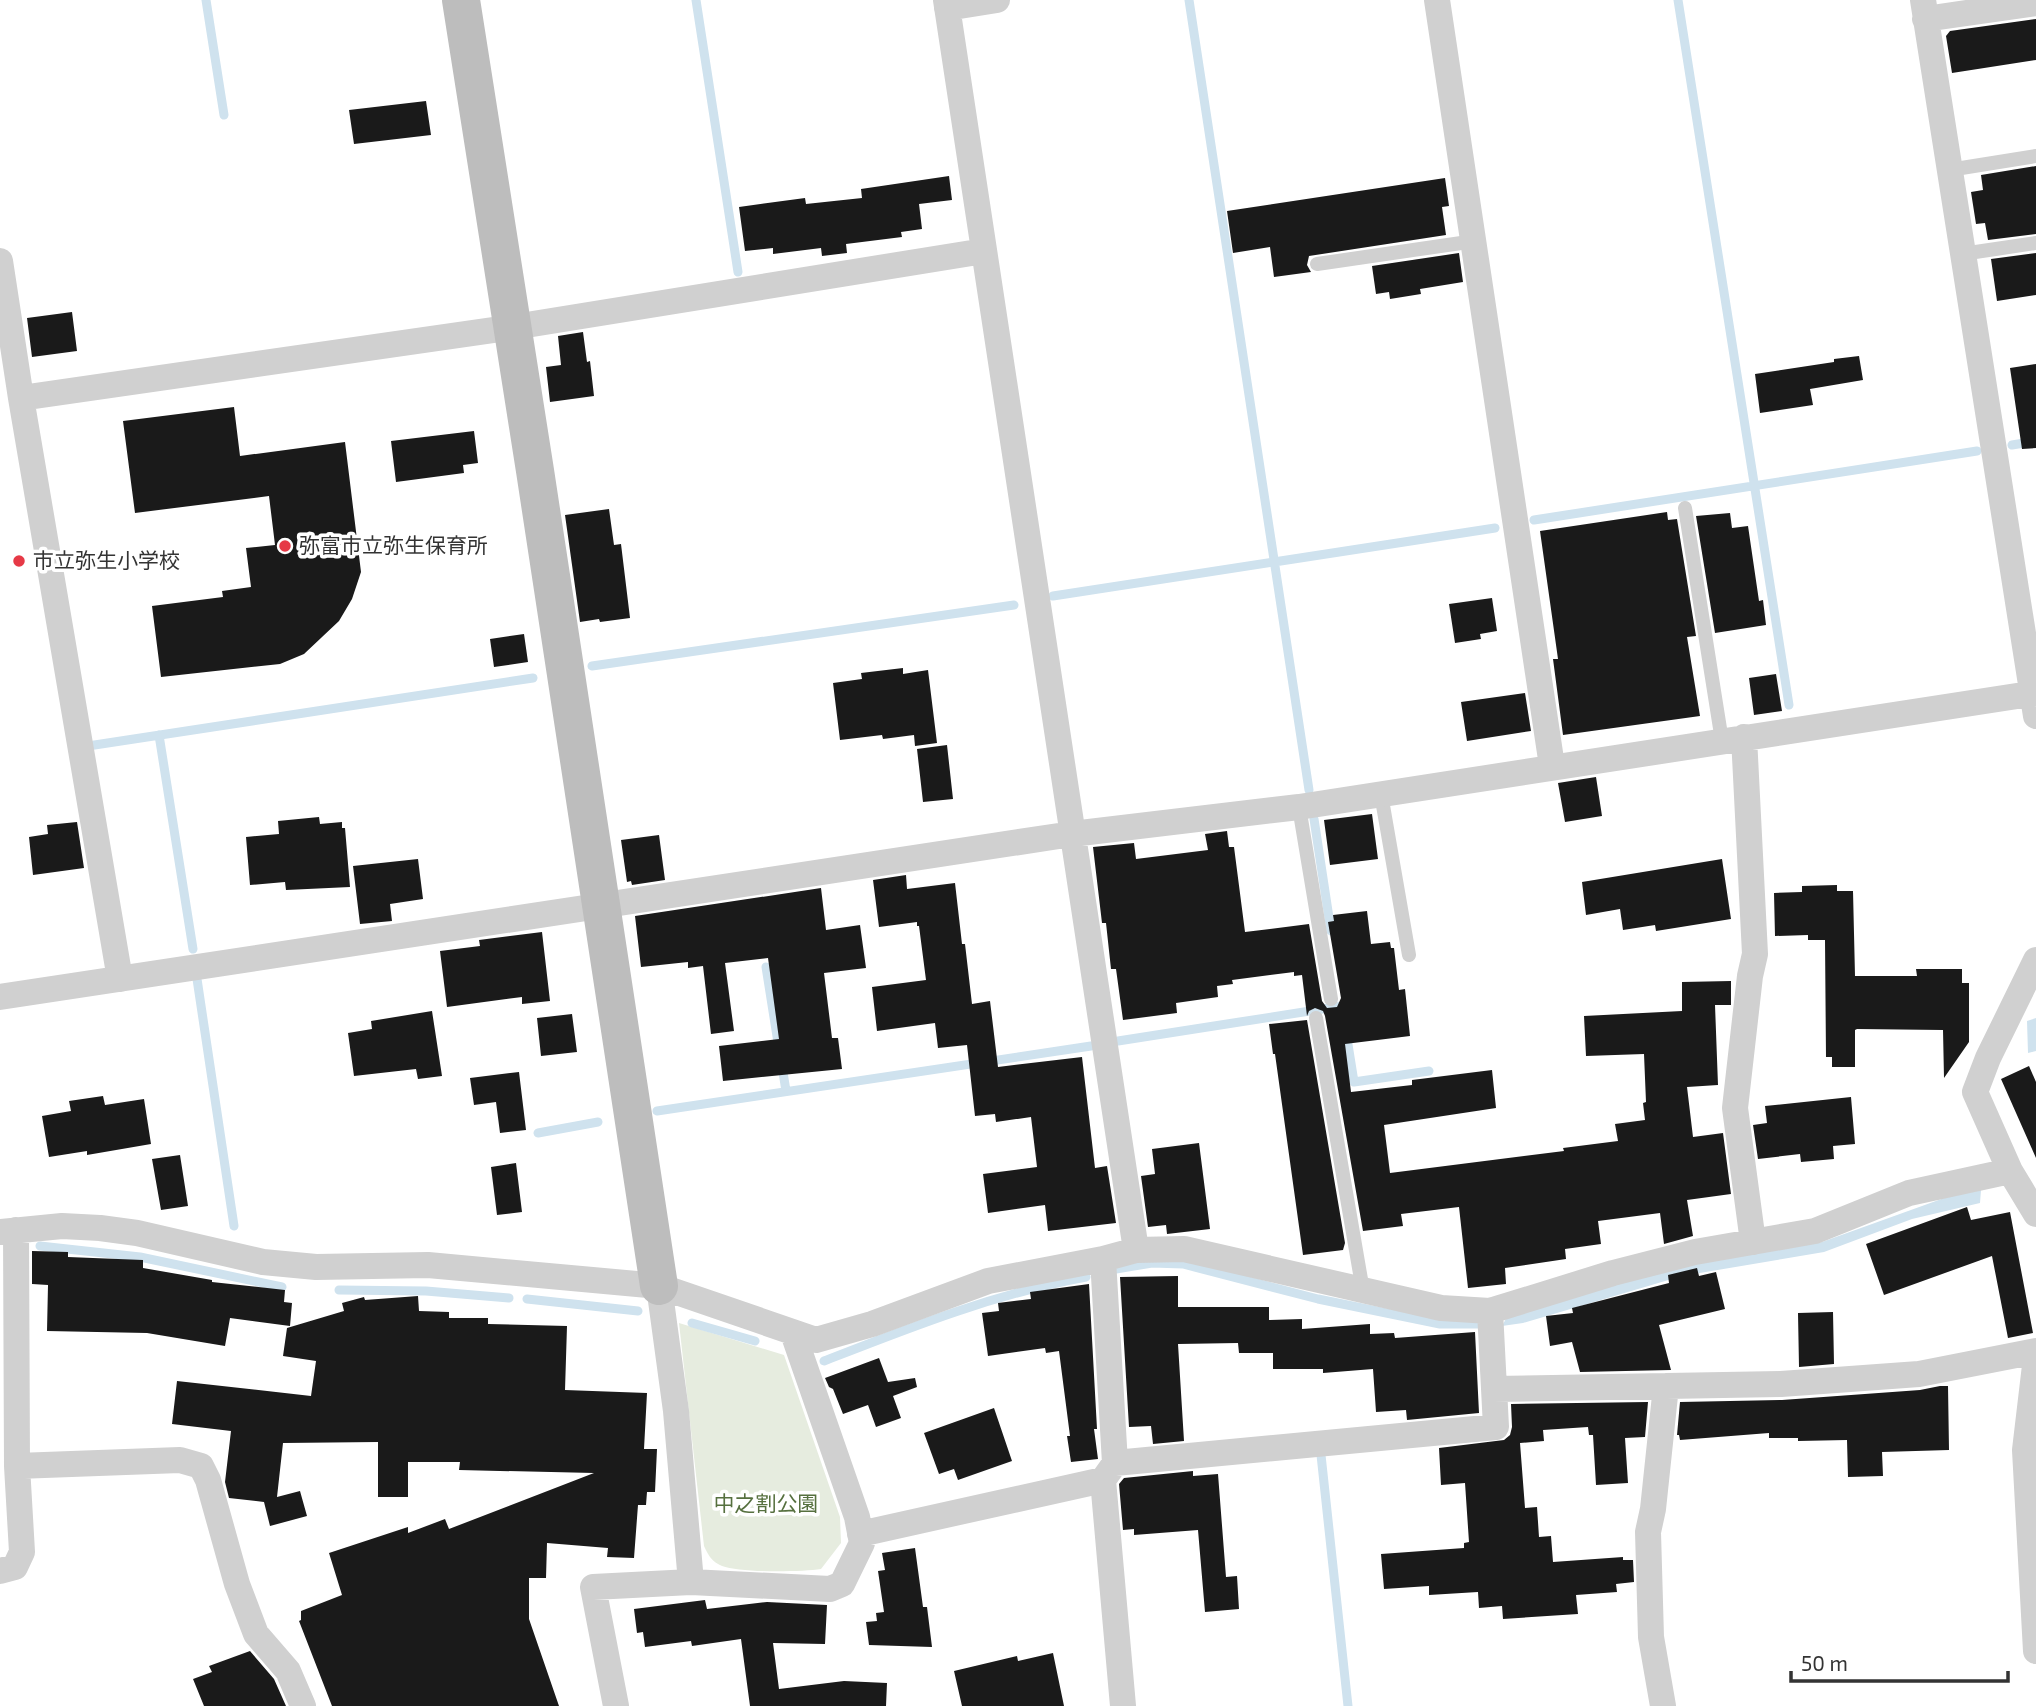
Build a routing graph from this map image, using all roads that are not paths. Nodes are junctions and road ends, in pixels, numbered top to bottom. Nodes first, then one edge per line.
1 (461, 0) edge
2 (997, 0) edge
3 (1437, 0) edge
4 (2036, 3) edge
5 (946, 4) edge
6 (1924, 10) edge
7 (2036, 156) edge
8 (1949, 170) junction
9 (1475, 241) junction
10 (2036, 243) edge
11 (984, 251) junction
12 (1962, 254) junction
13 (0, 261) edge
14 (1317, 264) dead end
15 (514, 327) junction
16 (21, 398) junction
17 (1685, 508) dead end
18 (2035, 701) edge
19 (1733, 739) junction
20 (1552, 766) junction
21 (1381, 794) junction
22 (1299, 807) junction
23 (1072, 834) junction
24 (599, 905) junction
25 (1409, 955) dead end
26 (2036, 960) edge
27 (120, 979) junction
28 (0, 997) edge
29 (1331, 999) dead end
30 (2023, 1007) edge
31 (1316, 1018) dead end
32 (2010, 1171) junction
33 (2036, 1214) edge
34 (8, 1231) edge
35 (1753, 1242) junction
36 (1136, 1250) junction
37 (1103, 1259) junction
38 (659, 1286) junction
39 (1363, 1291) junction
40 (1490, 1311) junction
41 (793, 1333) junction
42 (2036, 1351) edge
43 (2036, 1357) edge
44 (1667, 1386) junction
45 (1494, 1389) junction
46 (8, 1418) edge
47 (17, 1466) junction
48 (1109, 1472) junction
49 (860, 1534) junction
50 (0, 1571) edge
51 (691, 1582) junction
52 (2036, 1651) edge
53 (303, 1706) edge
54 (616, 1706) edge
55 (1123, 1706) edge
56 (1663, 1706) edge

1 - 15 street
2 - 5 street
3 - 9 street
4 - 6 street
5 - 11 street
6 - 8 street
7 - 8 lane
8 - 12 street
9 - 14 lane
9 - 20 street
10 - 12 lane
11 - 15 street
11 - 23 street
12 - 18 street
13 - 16 street
15 - 16 street
15 - 24 street
16 - 27 street
17 - 19 lane
18 - 19 street
19 - 20 street
19 - 35 street
20 - 21 street
21 - 22 street
21 - 25 lane
22 - 23 street
22 - 29 lane
23 - 24 street
23 - 36 street
24 - 27 street
24 - 38 street
26 - 30 street
27 - 28 street
30 - 32 street
31 - 39 lane
32 - 33 street
32 - 35 street
34 - 38 street
34 - 46 street
35 - 40 street
36 - 37 street
36 - 39 street
37 - 41 street
37 - 48 street
38 - 41 street
38 - 51 street
39 - 40 street
40 - 45 street
41 - 49 street
42 - 44 street
43 - 52 street
44 - 45 street
44 - 56 street
45 - 48 street
46 - 47 street
47 - 50 street
47 - 53 street
48 - 49 street
48 - 55 street
49 - 51 street
51 - 54 street

